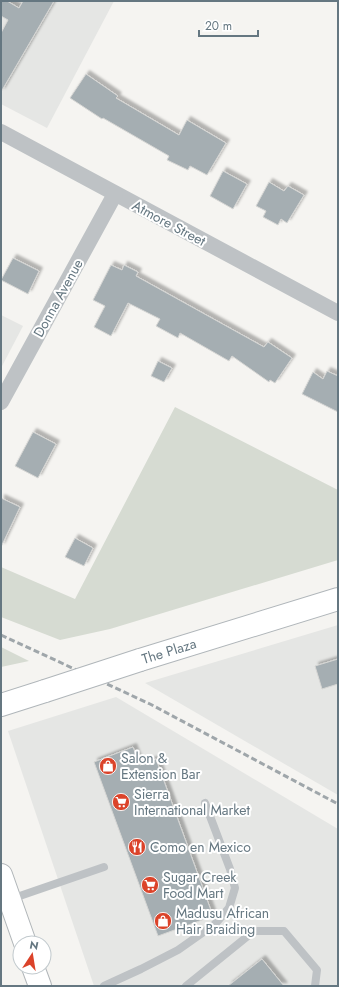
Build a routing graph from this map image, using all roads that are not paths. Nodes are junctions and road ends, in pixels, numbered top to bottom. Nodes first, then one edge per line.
1 (1, 132) edge
2 (115, 194) junction
3 (338, 313) edge
4 (1, 402) edge
5 (338, 599) edge
6 (1, 705) edge
7 (206, 803) dead end
8 (104, 867) dead end
9 (1, 875) edge
10 (10, 899) junction
11 (22, 935) edge
12 (37, 975) edge
13 (40, 986) edge
14 (104, 986) edge
15 (186, 986) edge
16 (316, 986) edge

1 - 2 street, Atmore Street
2 - 3 street, Atmore Street
2 - 4 street, Donna Avenue
5 - 6 main road, The Plaza, bridge
7 - 14 lane
8 - 10 lane
9 - 10 main road
10 - 11 main road
12 - 13 main road
15 - 16 lane

